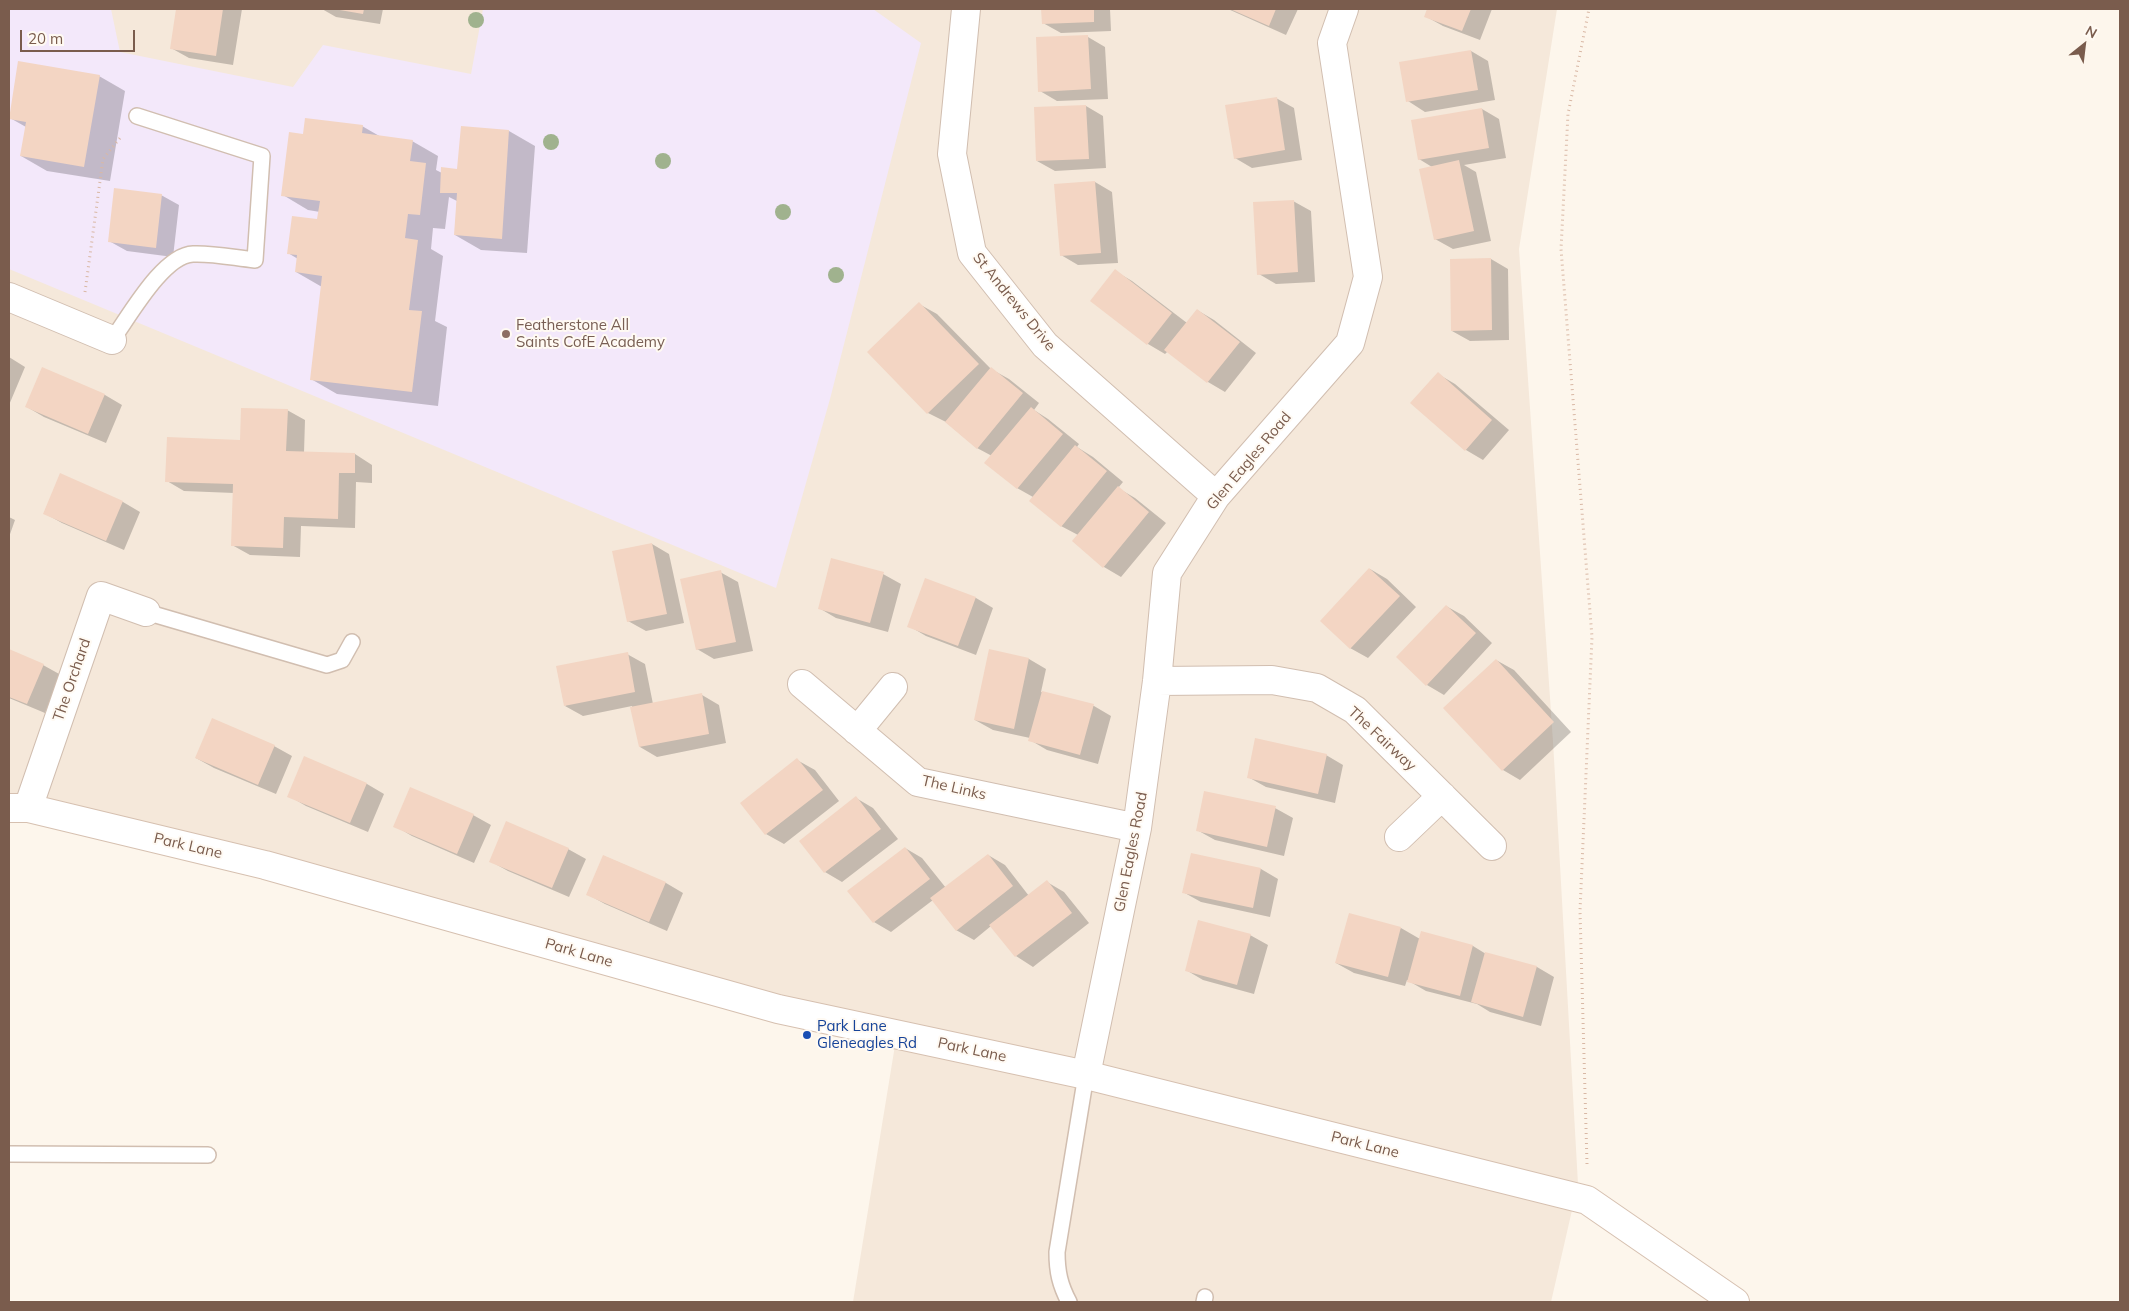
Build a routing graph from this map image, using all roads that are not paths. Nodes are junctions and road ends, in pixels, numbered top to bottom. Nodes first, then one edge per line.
1 (966, 9) edge
2 (1344, 9) edge
3 (137, 116) road end
4 (9, 297) edge
5 (112, 340) joint
6 (1216, 496) junction
7 (146, 612) joint
8 (352, 642) dead end
9 (1157, 681) junction
10 (802, 684) dead end
11 (893, 687) dead end
12 (857, 731) junction
13 (1442, 796) junction
14 (18, 808) edge
15 (1137, 828) junction
16 (1399, 838) dead end
17 (1492, 846) dead end
18 (1086, 1075) junction
19 (9, 1154) edge
20 (208, 1155) dead end
21 (1069, 1302) edge
22 (1735, 1302) edge

1 - 6 street, St Andrews Drive
2 - 6 street, Glen Eagles Road
3 - 5 lane
4 - 5 street
6 - 9 street, Glen Eagles Road
7 - 8 lane
7 - 14 street, The Orchard
9 - 13 street, The Fairway
9 - 15 street, Glen Eagles Road
10 - 12 street, The Links
11 - 12 street
12 - 15 street, The Links
13 - 16 street
13 - 17 street, The Fairway
14 - 18 street, Park Lane
15 - 18 street, Glen Eagles Road
18 - 21 lane
18 - 22 street, Park Lane
19 - 20 lane

